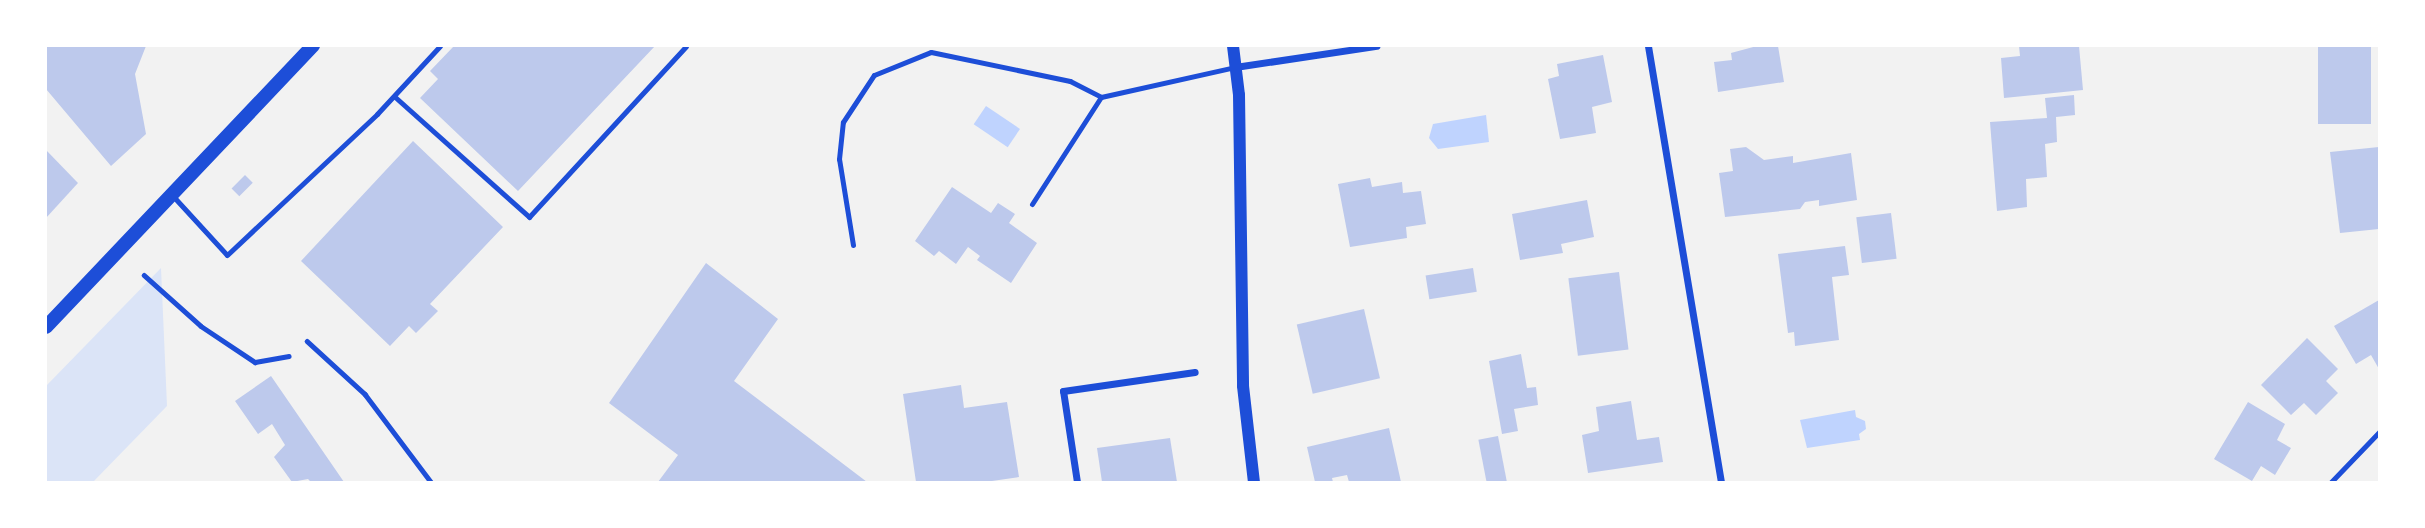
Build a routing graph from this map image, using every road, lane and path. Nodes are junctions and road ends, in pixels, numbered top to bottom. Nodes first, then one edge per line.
1 (313, 46) edge
2 (440, 46) edge
3 (686, 46) edge
4 (1233, 46) edge
5 (1376, 46) edge
6 (1648, 46) edge
7 (1235, 67) junction
8 (395, 96) junction
9 (1101, 97) junction
10 (172, 195) junction
11 (1032, 204) dead end
12 (853, 245) dead end
13 (144, 275) dead end
14 (46, 327) edge
15 (307, 341) dead end
16 (288, 356) dead end
17 (1195, 372) dead end
18 (2379, 431) edge
19 (431, 482) edge
20 (1077, 482) edge
21 (1254, 482) edge
22 (1721, 482) edge
23 (2331, 482) edge

1 - 10 main road
2 - 8 lane
3 - 8 lane
4 - 7 street
5 - 7 street
6 - 22 street
7 - 9 lane
7 - 21 street
8 - 10 lane
9 - 11 lane
9 - 12 lane
10 - 14 main road
13 - 16 path
15 - 19 path
17 - 20 street
18 - 23 lane

